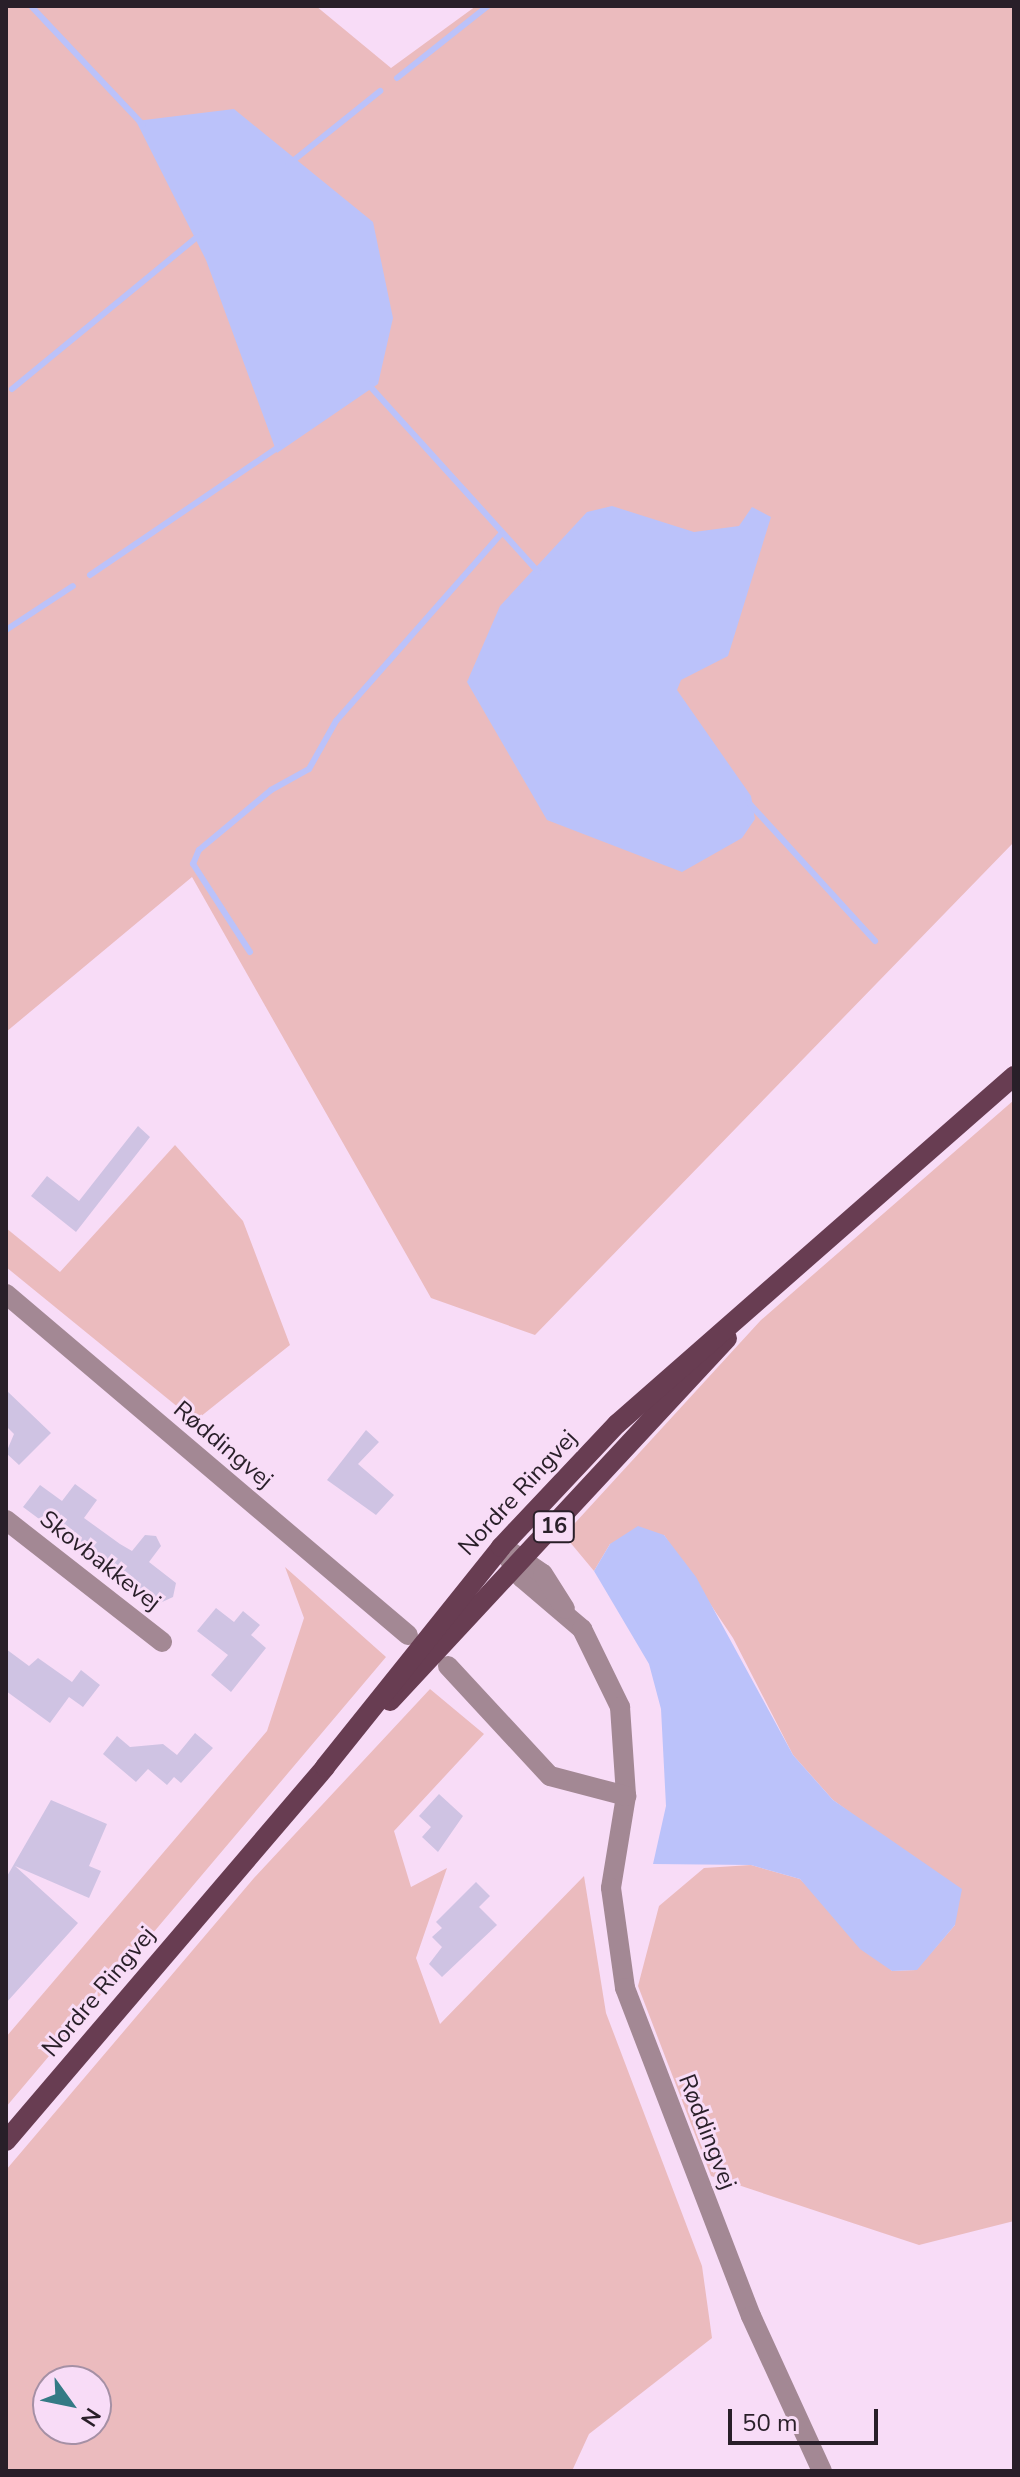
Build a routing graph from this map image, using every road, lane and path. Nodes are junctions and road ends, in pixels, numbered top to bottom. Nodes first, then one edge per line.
1 (1014, 1076) edge
2 (779, 1282) junction
3 (10, 1304) edge
4 (6, 1520) edge
5 (501, 1547) junction
6 (520, 1564) junction
7 (408, 1635) dead end
8 (162, 1642) dead end
9 (448, 1666) dead end
10 (325, 1767) junction
11 (626, 1796) junction
12 (6, 2141) edge
13 (822, 2471) edge

1 - 2 main road, Nordre Ringvej / 16
2 - 5 main road, Nordre Ringvej / 16
2 - 6 main road, Nordre Ringvej / 16
3 - 7 street, Røddingvej
4 - 8 street, Skovbakkevej
5 - 6 street, Røddingvej
5 - 10 main road, Nordre Ringvej / 16
6 - 10 main road, Nordre Ringvej / 16
6 - 11 street, Røddingvej
9 - 11 street
10 - 12 main road, Nordre Ringvej / 16
11 - 13 street, Røddingvej

